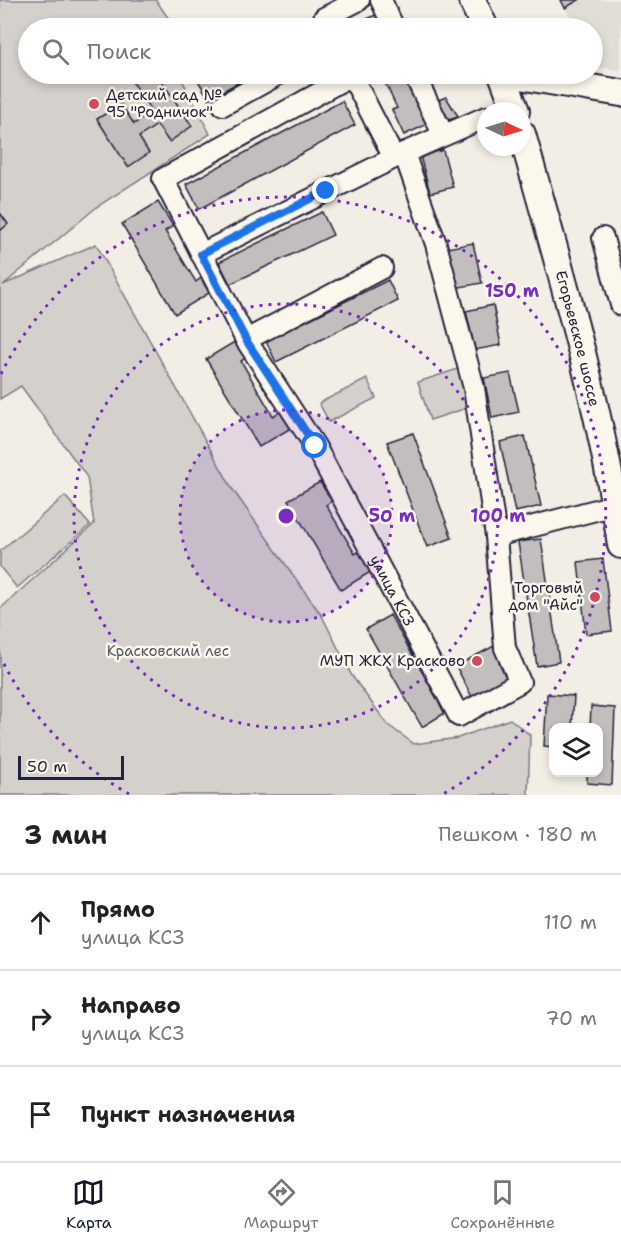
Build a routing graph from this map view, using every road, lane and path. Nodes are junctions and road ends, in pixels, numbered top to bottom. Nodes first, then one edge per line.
1 (359, 0) edge
2 (381, 0) edge
3 (472, 0) edge
4 (324, 18) edge
5 (389, 18) edge
6 (480, 18) edge
7 (261, 84) edge
8 (336, 84) edge
9 (357, 84) edge
10 (419, 84) edge
11 (506, 84) edge
12 (567, 84) edge
13 (621, 93) edge
14 (512, 102) edge
15 (223, 105) dead end
16 (477, 121) edge
17 (443, 134) junction
18 (399, 155) junction
19 (528, 156) edge
20 (603, 238) dead end
21 (201, 254) junction
22 (382, 268) dead end
23 (621, 305) edge
24 (246, 340) junction
25 (615, 505) junction
26 (496, 536) junction
27 (621, 545) edge

1 - 4 street
2 - 5 street
3 - 6 main road
7 - 15 street
8 - 21 street, улица КСЗ
9 - 18 street, улица КСЗ
10 - 17 street
11 - 14 main road
12 - 13 main road
16 - 17 street
17 - 18 street
18 - 21 street
18 - 26 street, улица КСЗ
19 - 25 main road, Егорьевское шоссе
20 - 23 street
21 - 24 street, улица КСЗ
22 - 24 street
24 - 26 street, улица КСЗ
25 - 26 street
25 - 27 main road, Егорьевское шоссе

